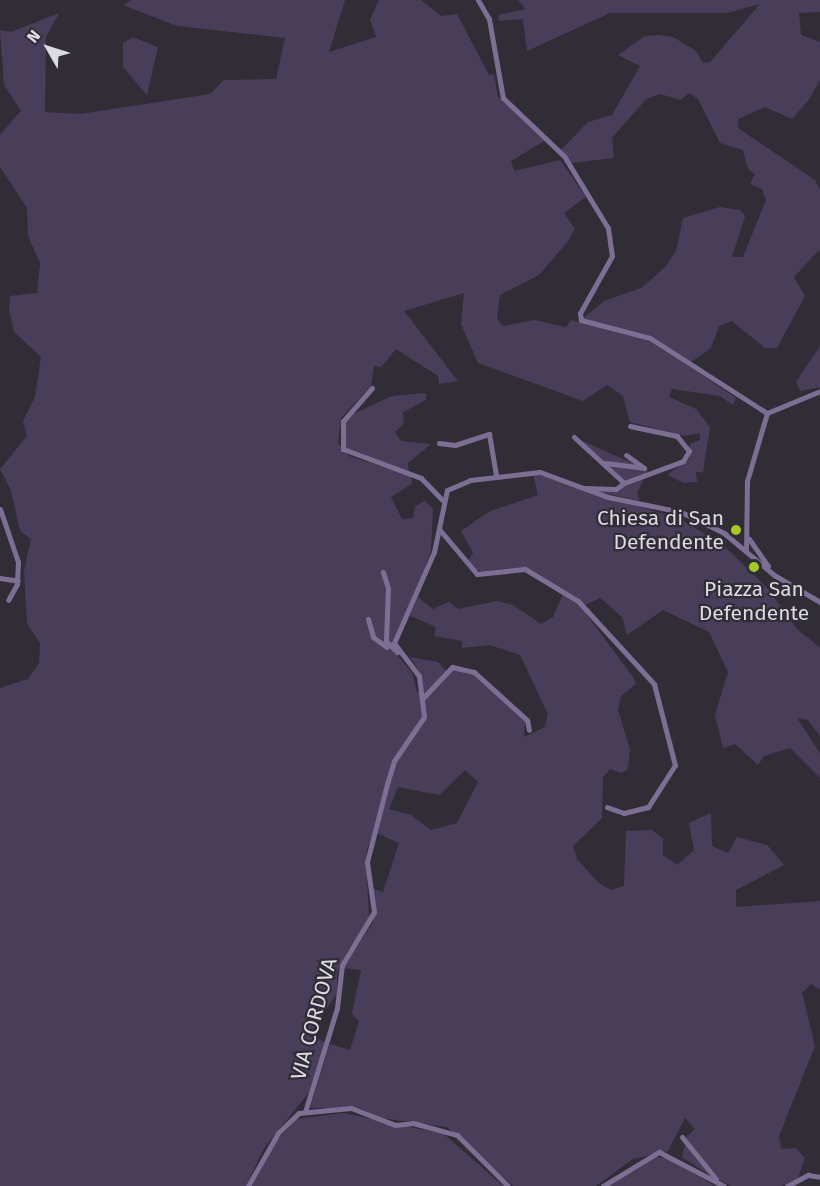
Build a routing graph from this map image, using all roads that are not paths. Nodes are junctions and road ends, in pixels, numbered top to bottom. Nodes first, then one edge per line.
1 (478, 0) edge
2 (372, 388) dead end
3 (820, 391) edge
4 (767, 413) junction
5 (630, 426) dead end
6 (574, 437) dead end
7 (439, 443) dead end
8 (626, 455) dead end
9 (601, 461) junction
10 (496, 475) junction
11 (624, 483) junction
12 (584, 489) junction
13 (442, 500) junction
14 (0, 509) edge
15 (439, 529) junction
16 (749, 539) junction
17 (746, 549) junction
18 (383, 572) dead end
19 (774, 575) junction
20 (0, 578) edge
21 (18, 581) junction
22 (8, 600) dead end
23 (820, 602) edge
24 (368, 619) dead end
25 (387, 647) junction
26 (397, 652) junction
27 (422, 699) junction
28 (529, 730) dead end
29 (607, 807) dead end
30 (305, 1112) junction
31 (682, 1137) dead end
32 (820, 1177) edge
33 (722, 1185) edge
34 (248, 1186) edge
35 (508, 1186) edge
36 (603, 1186) edge
37 (787, 1186) edge

1 - 4 street
2 - 13 street
3 - 4 street
4 - 16 street
5 - 11 street
6 - 9 street
7 - 10 street
8 - 9 street
9 - 11 street
10 - 12 street
10 - 13 street
11 - 12 street
12 - 17 street
13 - 15 street
14 - 21 street
15 - 26 street
15 - 29 street
16 - 17 street
16 - 19 street
17 - 19 street
18 - 25 street
19 - 23 street
20 - 21 street
21 - 22 street
24 - 25 street
25 - 26 street
26 - 27 street, VIA CORDOVA
27 - 28 street
27 - 30 street, VIA CORDOVA
30 - 34 street
30 - 35 street, VIA CORDOVA
31 - 33 street
32 - 37 street
33 - 36 street

